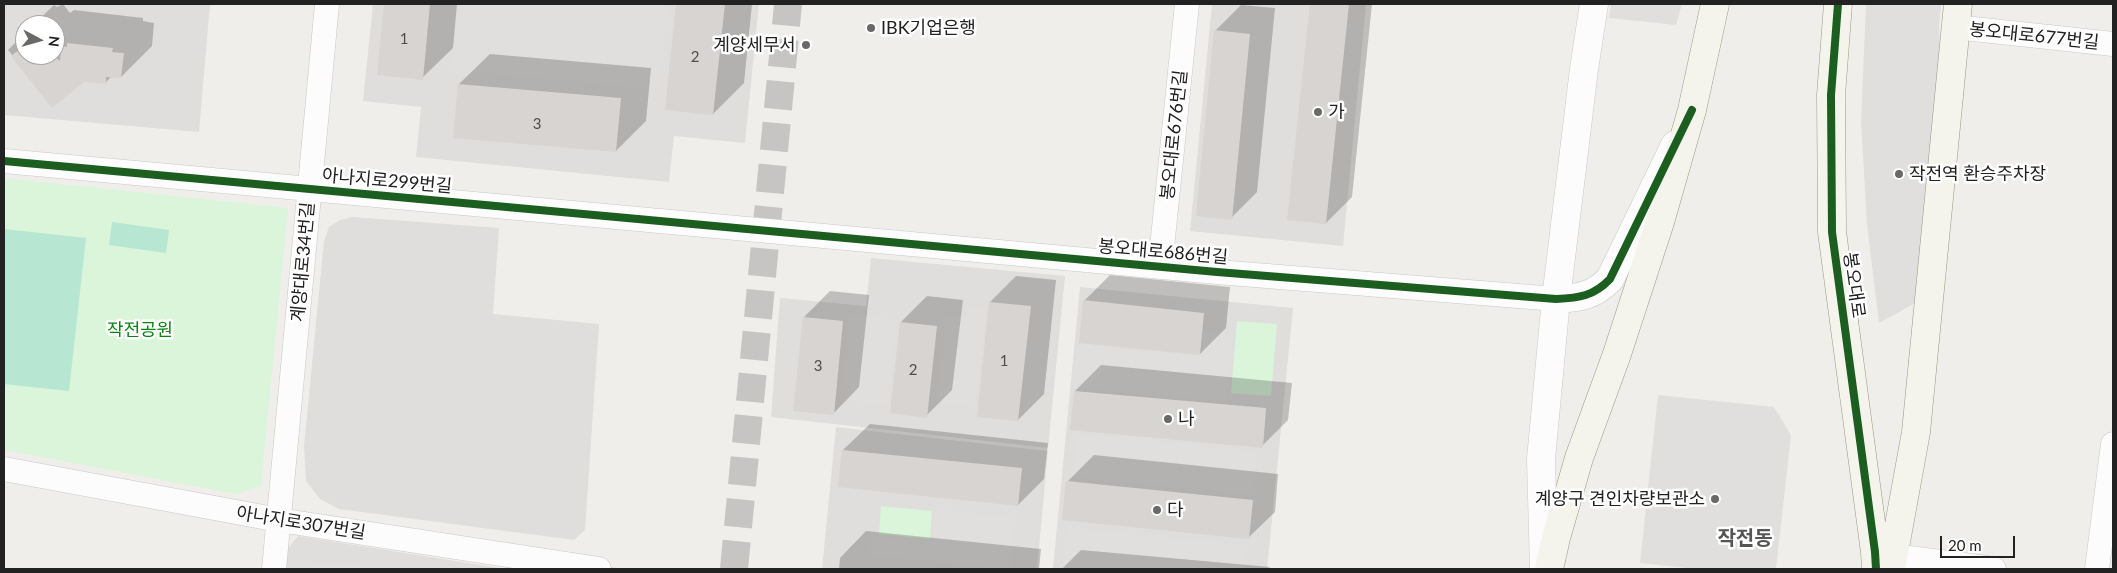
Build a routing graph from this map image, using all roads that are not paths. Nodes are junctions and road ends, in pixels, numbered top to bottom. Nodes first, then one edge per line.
1 (327, 4) edge
2 (1187, 4) edge
3 (1594, 4) edge
4 (1715, 4) edge
5 (1838, 4) edge
6 (1957, 16) edge
7 (2113, 44) edge
8 (1692, 110) junction
9 (4, 161) edge
10 (310, 189) junction
11 (767, 231) joint
12 (1160, 267) junction
13 (1556, 299) junction
14 (2113, 444) edge
15 (4, 469) edge
16 (279, 520) junction
17 (1556, 538) junction
18 (1881, 563) edge
19 (274, 569) edge
20 (599, 569) edge
21 (1544, 569) edge
22 (1550, 569) edge
23 (1568, 569) edge
24 (1994, 569) edge
25 (2097, 569) edge

1 - 10 street, 계양대로34번길
2 - 12 street, 봉오대로676번길
3 - 13 street
4 - 8 main road
5 - 18 main road, 봉오대로
6 - 7 street, 봉오대로677번길
6 - 18 main road
8 - 13 street
8 - 17 main road
9 - 10 street, 아나지로299번길
10 - 11 street, 아나지로299번길
10 - 16 street, 계양대로34번길
11 - 12 street, 봉오대로686번길
12 - 13 street, 봉오대로686번길
13 - 21 street
14 - 25 street
15 - 16 street, 아나지로307번길
16 - 19 street, 계양대로34번길
16 - 20 street, 아나지로307번길
17 - 22 main road
17 - 23 main road
18 - 24 street

